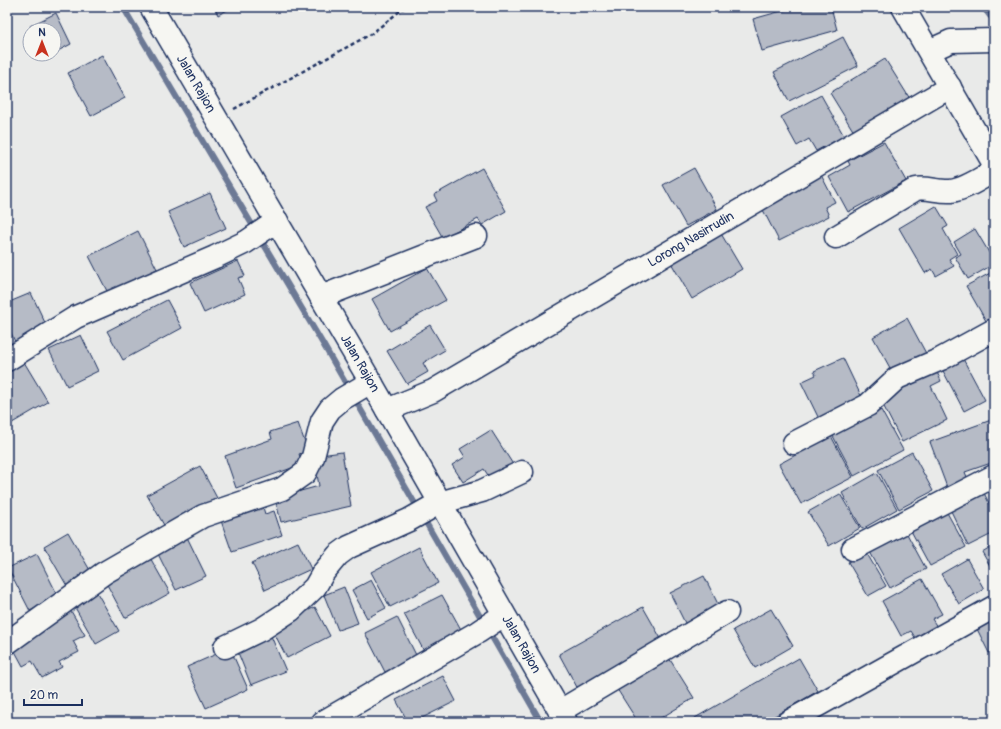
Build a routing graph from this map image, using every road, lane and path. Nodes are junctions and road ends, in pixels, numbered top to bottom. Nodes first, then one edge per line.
1 (405, 7) edge
2 (903, 7) edge
3 (153, 8) edge
4 (994, 40) edge
5 (929, 51) junction
6 (950, 87) junction
7 (216, 119) junction
8 (994, 164) edge
9 (994, 171) edge
10 (272, 224) junction
11 (476, 236) dead end
12 (836, 237) dead end
13 (321, 297) junction
14 (994, 330) edge
15 (7, 360) edge
16 (368, 385) junction
17 (387, 410) junction
18 (794, 443) dead end
19 (522, 472) dead end
20 (994, 476) edge
21 (435, 505) junction
22 (853, 549) dead end
23 (994, 607) edge
24 (727, 612) dead end
25 (500, 617) junction
26 (7, 643) edge
27 (225, 647) dead end
28 (565, 713) edge
29 (323, 722) edge
30 (788, 722) edge

1 - 7 path
2 - 5 street
3 - 7 street, Jalan Rajion
4 - 5 street
5 - 6 street
6 - 8 street
6 - 17 street, Lorong Nasirrudin
7 - 10 street, Jalan Rajion
9 - 12 street
10 - 13 street, Jalan Rajion
10 - 15 street
11 - 13 street
13 - 16 street, Jalan Rajion
14 - 18 street
16 - 17 street, Jalan Rajion
16 - 26 street
17 - 21 street, Jalan Rajion
19 - 21 street
20 - 22 street
21 - 25 street, Jalan Rajion
21 - 27 street
23 - 30 street
24 - 28 street
25 - 28 street, Jalan Rajion
25 - 29 street

